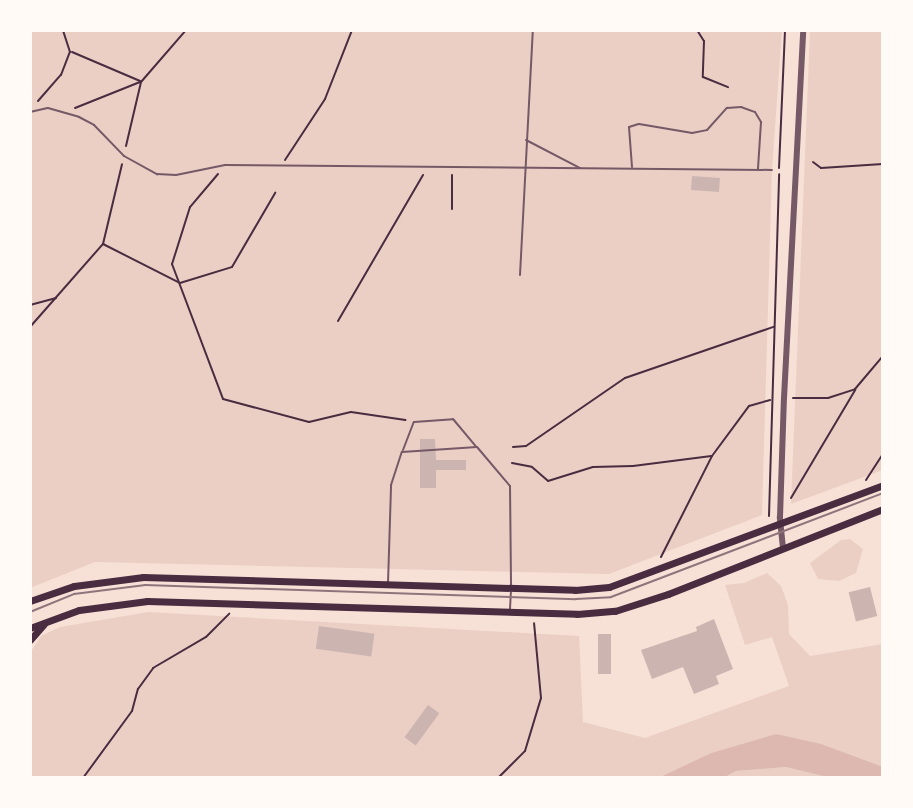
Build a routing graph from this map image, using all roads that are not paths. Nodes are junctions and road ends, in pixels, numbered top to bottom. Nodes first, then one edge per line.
1 (533, 30) edge
2 (803, 30) edge
3 (30, 112) edge
4 (526, 140) junction
5 (524, 168) junction
6 (581, 169) junction
7 (632, 169) junction
8 (758, 170) junction
9 (772, 170) dead end
10 (520, 275) dead end
11 (477, 447) junction
12 (402, 452) junction
13 (883, 485) edge
14 (883, 509) edge
15 (780, 521) junction
16 (783, 548) junction
17 (388, 583) junction
18 (511, 587) junction
19 (30, 601) edge
20 (510, 611) junction
21 (46, 621) junction
22 (30, 628) edge
23 (30, 640) edge

1 - 4 lane
2 - 15 street
3 - 5 lane
4 - 5 lane
4 - 6 lane
5 - 6 lane
5 - 10 lane
6 - 7 lane
7 - 8 lane
7 - 8 lane
8 - 9 lane
11 - 12 lane
11 - 12 lane
11 - 18 lane
12 - 17 lane
13 - 15 main road
14 - 16 main road
15 - 16 street
15 - 18 main road
16 - 20 main road
17 - 18 main road
17 - 19 main road
18 - 20 lane
20 - 21 main road
21 - 22 main road
21 - 23 main road

